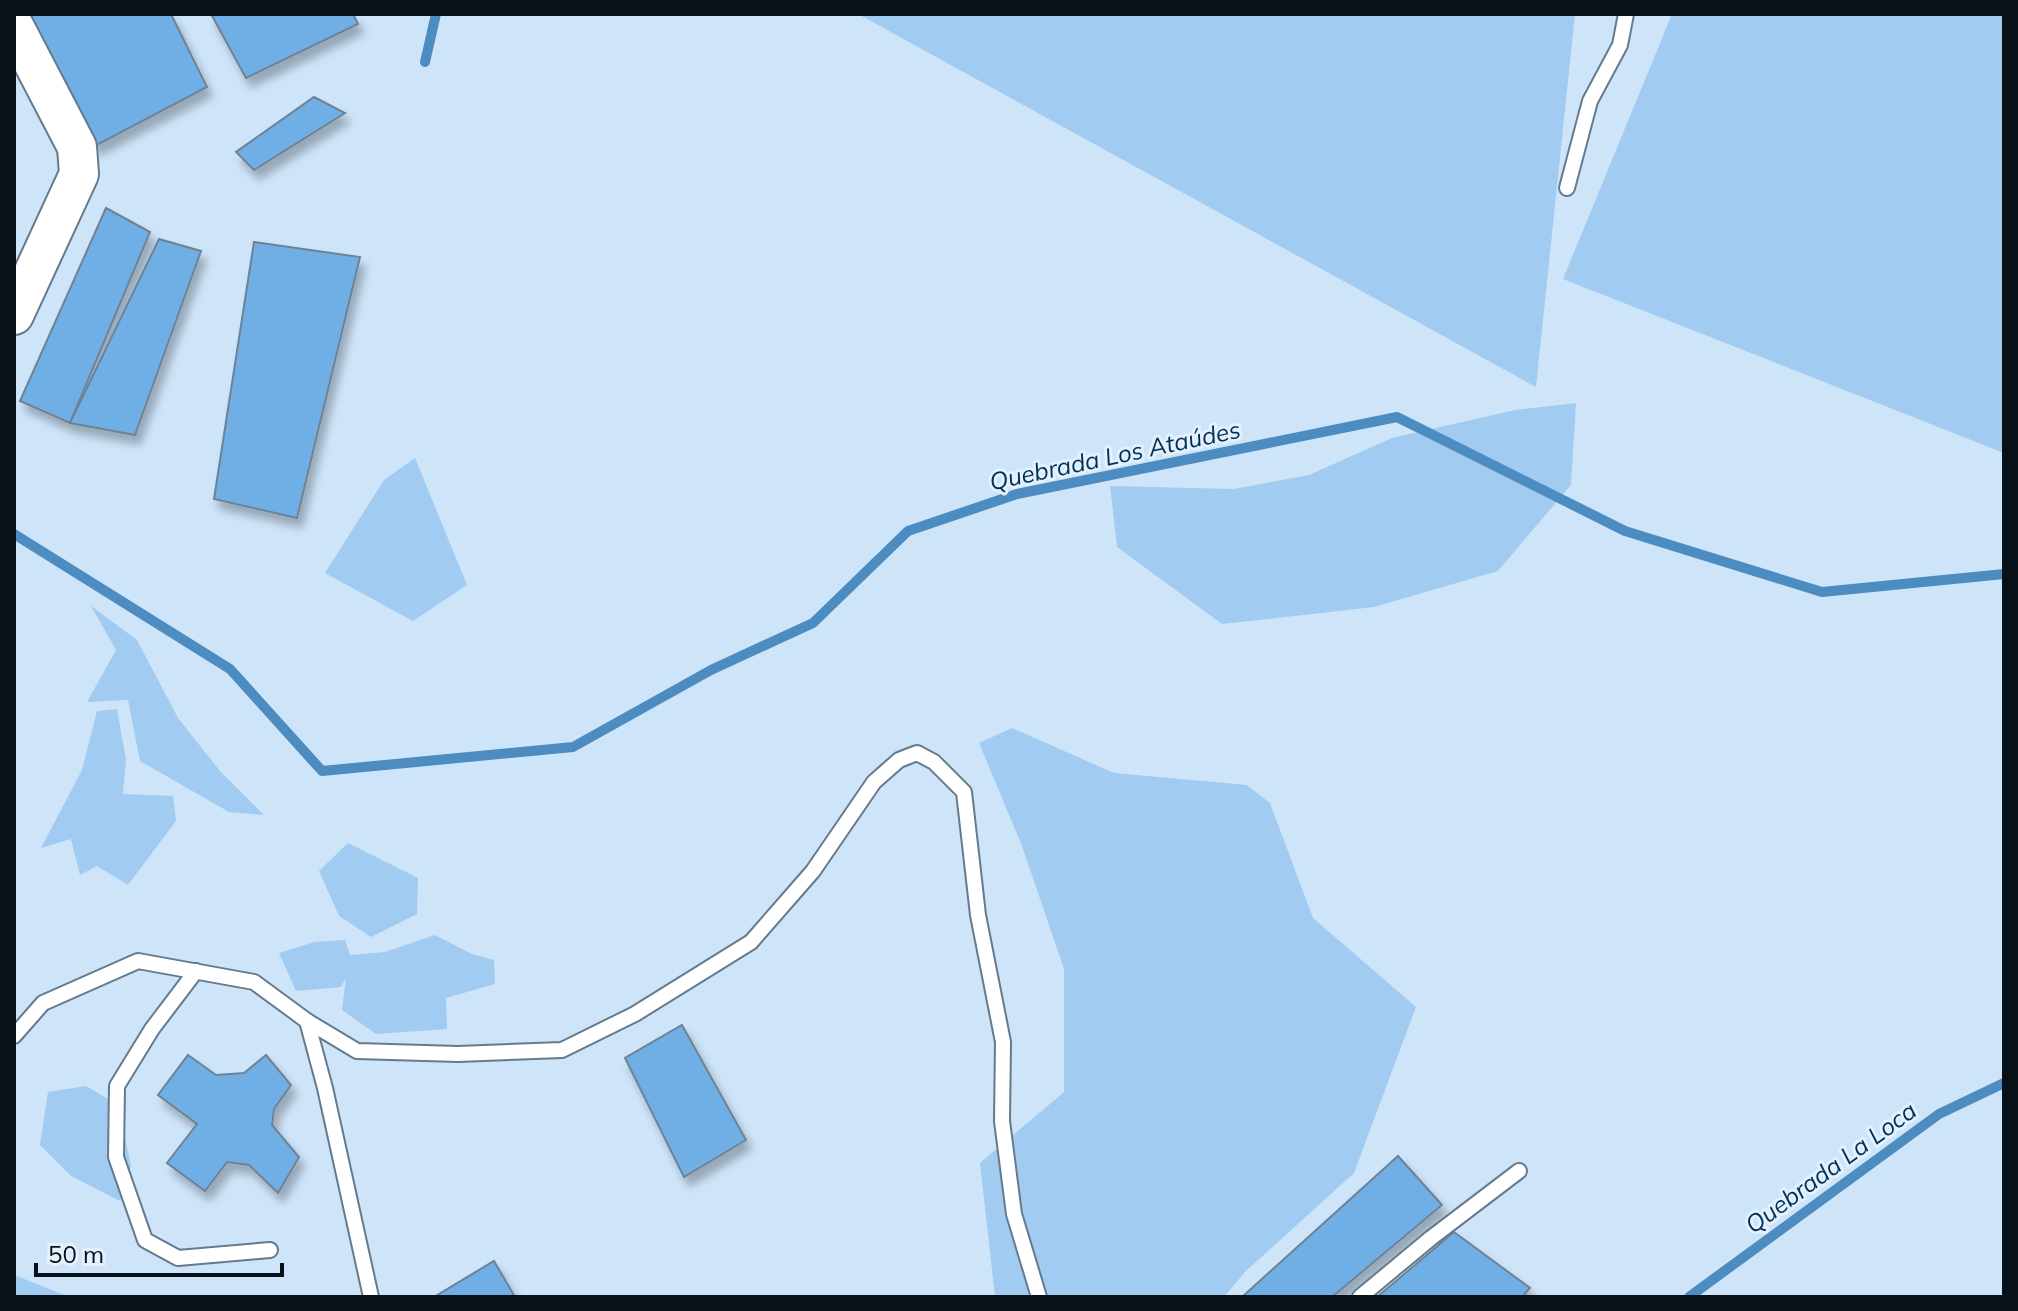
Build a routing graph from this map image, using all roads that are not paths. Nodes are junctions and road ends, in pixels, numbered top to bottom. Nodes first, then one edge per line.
1 (1626, 14) edge
2 (14, 26) edge
3 (1567, 188) dead end
4 (14, 315) edge
5 (196, 971) junction
6 (307, 1021) junction
7 (14, 1036) edge
8 (1519, 1171) dead end
9 (270, 1250) dead end
10 (371, 1297) edge
11 (1039, 1297) edge
12 (1360, 1297) edge

1 - 3 lane
2 - 4 street
5 - 6 lane
5 - 7 lane
5 - 9 lane
6 - 10 lane
6 - 11 lane
8 - 12 lane

